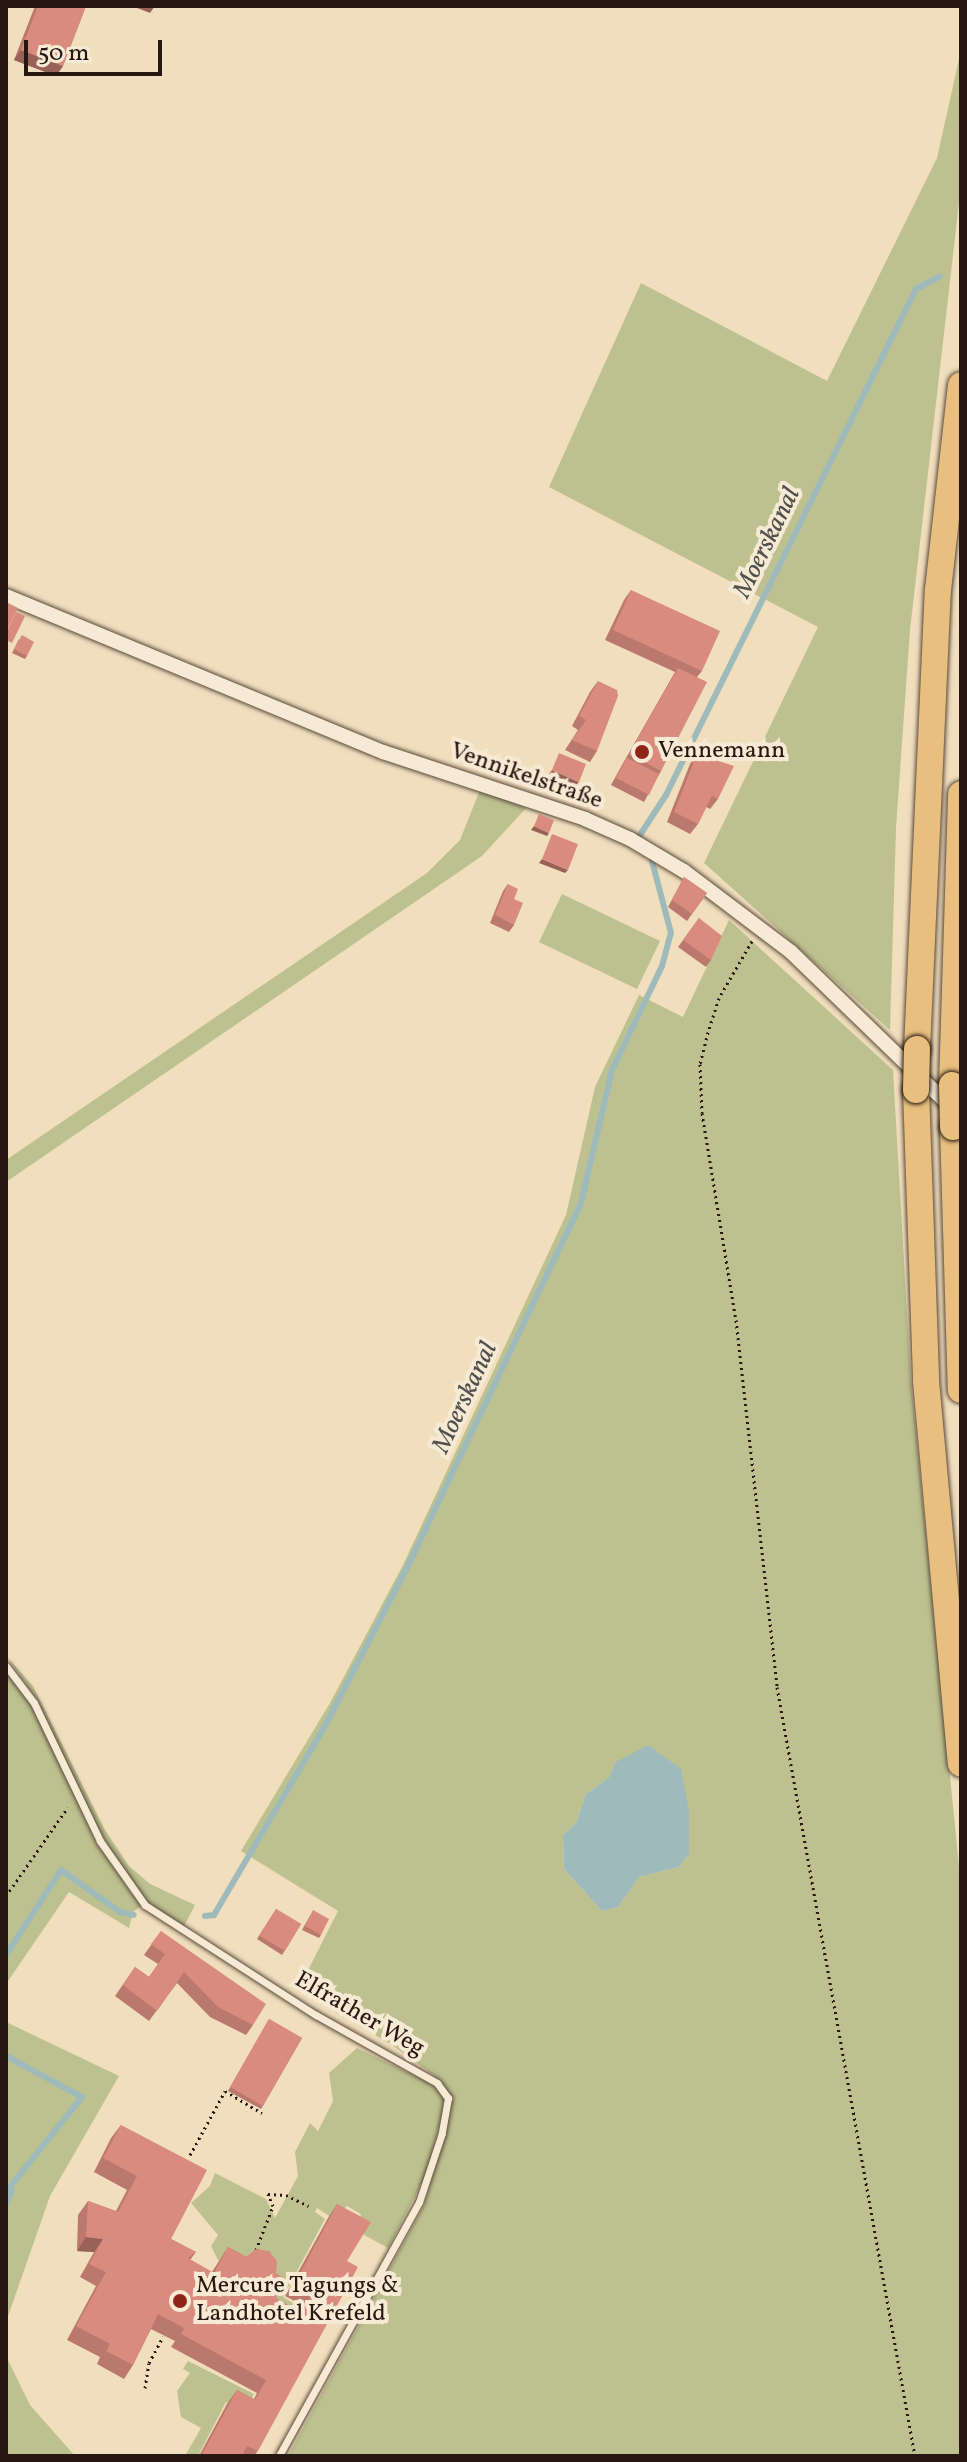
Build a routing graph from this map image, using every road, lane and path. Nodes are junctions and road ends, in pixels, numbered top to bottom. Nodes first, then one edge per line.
1 (961, 385) edge
2 (6, 596) edge
3 (961, 794) edge
4 (759, 927) junction
5 (957, 1122) edge
6 (961, 1390) edge
7 (6, 1666) edge
8 (961, 1763) edge
9 (76, 1796) junction
10 (6, 1896) edge
11 (262, 2113) edge
12 (190, 2155) dead end
13 (309, 2206) dead end
14 (254, 2257) edge
15 (163, 2337) edge
16 (145, 2388) dead end
17 (279, 2456) edge
18 (915, 2456) edge

1 - 8 highway, bridge
2 - 4 street, Vennikelstraße
3 - 5 highway, bridge
4 - 5 street, Vennikelstraße
4 - 18 path
5 - 6 highway
7 - 9 lane, Elfrather Weg
9 - 10 path
9 - 17 lane, Elfrather Weg
11 - 12 path
13 - 14 path
15 - 16 path

